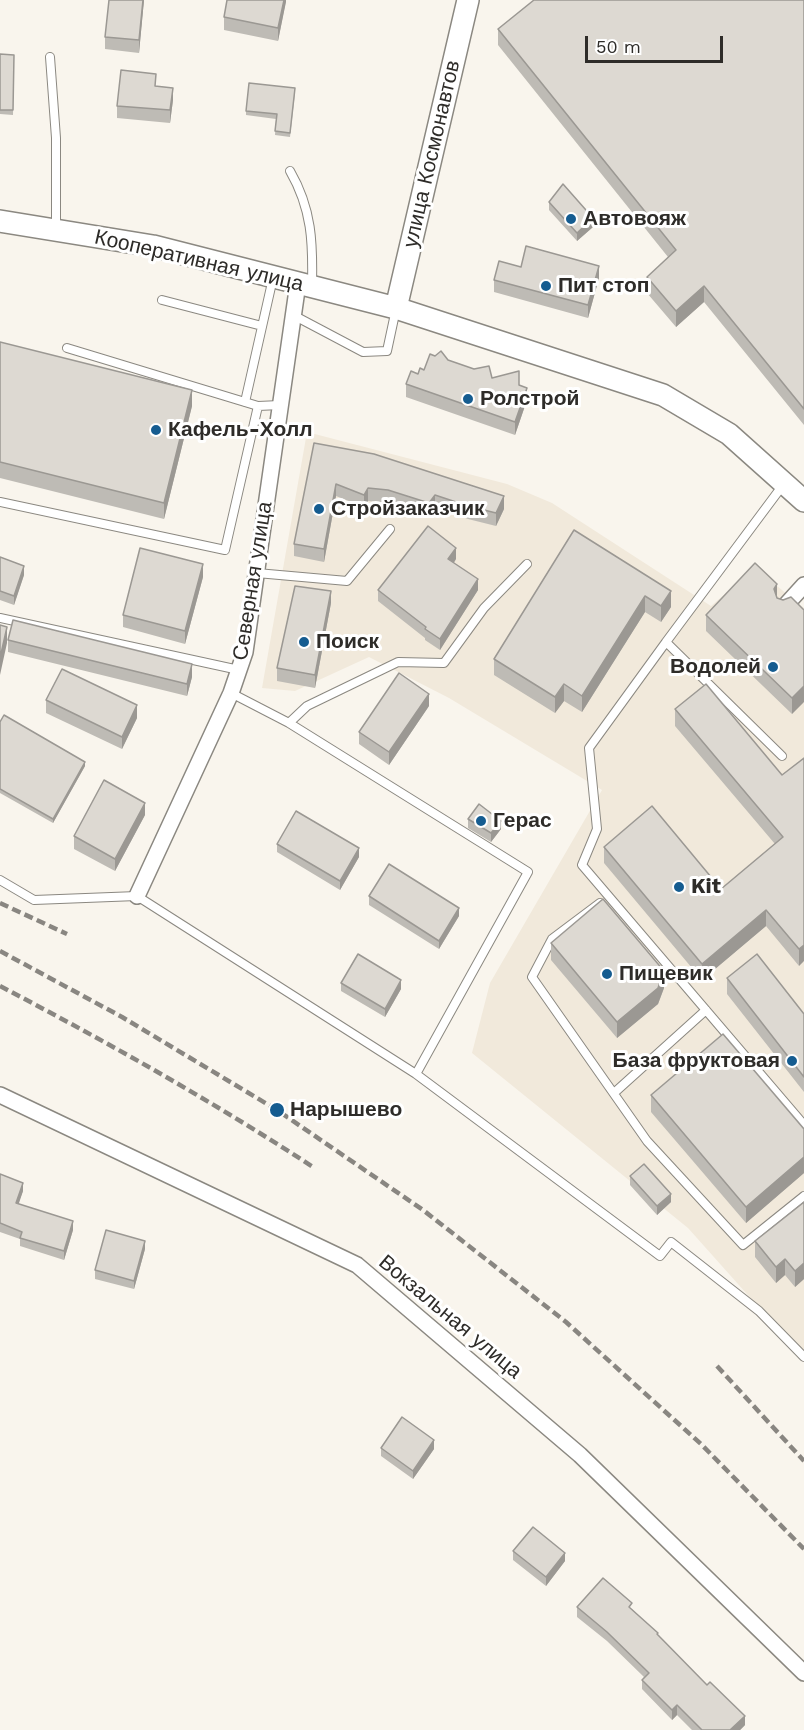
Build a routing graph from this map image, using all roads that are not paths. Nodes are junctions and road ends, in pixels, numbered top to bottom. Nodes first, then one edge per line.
1 (468, 0) edge
2 (50, 57) dead end
3 (290, 171) dead end
4 (0, 221) edge
5 (56, 230) junction
6 (273, 277) junction
7 (305, 285) junction
8 (162, 300) dead end
9 (396, 308) junction
10 (293, 315) junction
11 (262, 326) junction
12 (67, 348) dead end
13 (245, 402) junction
14 (280, 405) junction
15 (258, 406) junction
16 (784, 483) junction
17 (804, 501) edge
18 (0, 502) edge
19 (390, 529) dead end
20 (527, 564) dead end
21 (257, 573) junction
22 (804, 585) edge
23 (784, 607) edge
24 (0, 618) edge
25 (666, 642) junction
26 (239, 670) junction
27 (231, 693) junction
28 (289, 723) junction
29 (782, 756) dead end
30 (0, 880) edge
31 (137, 896) junction
32 (609, 896) junction
33 (706, 1010) junction
34 (416, 1074) junction
35 (614, 1093) junction
36 (0, 1095) edge
37 (804, 1125) edge
38 (804, 1196) edge
39 (804, 1357) edge
40 (804, 1672) edge

1 - 9 main road, улица Космонавтов
2 - 5 lane
3 - 7 lane
4 - 5 main road, Кооперативная улица
5 - 6 main road, Кооперативная улица
6 - 7 main road, Кооперативная улица
6 - 11 lane
7 - 9 main road, Кооперативная улица
7 - 10 street, Северная улица
8 - 11 lane
9 - 10 lane
9 - 16 main road
10 - 14 street, Северная улица
11 - 13 lane
12 - 13 lane
13 - 15 lane
14 - 15 lane
14 - 21 street, Северная улица
15 - 18 lane
16 - 17 main road
16 - 25 lane
19 - 21 lane
20 - 28 lane
21 - 26 street, Северная улица
22 - 23 street
24 - 26 lane
25 - 29 lane
25 - 32 lane
26 - 27 street, Северная улица
27 - 28 lane
27 - 31 street, Северная улица
28 - 34 lane
30 - 31 lane
31 - 34 lane
32 - 33 lane
32 - 35 lane
33 - 35 lane
33 - 37 lane
34 - 39 lane
35 - 38 lane
36 - 40 street, Вокзальная улица

